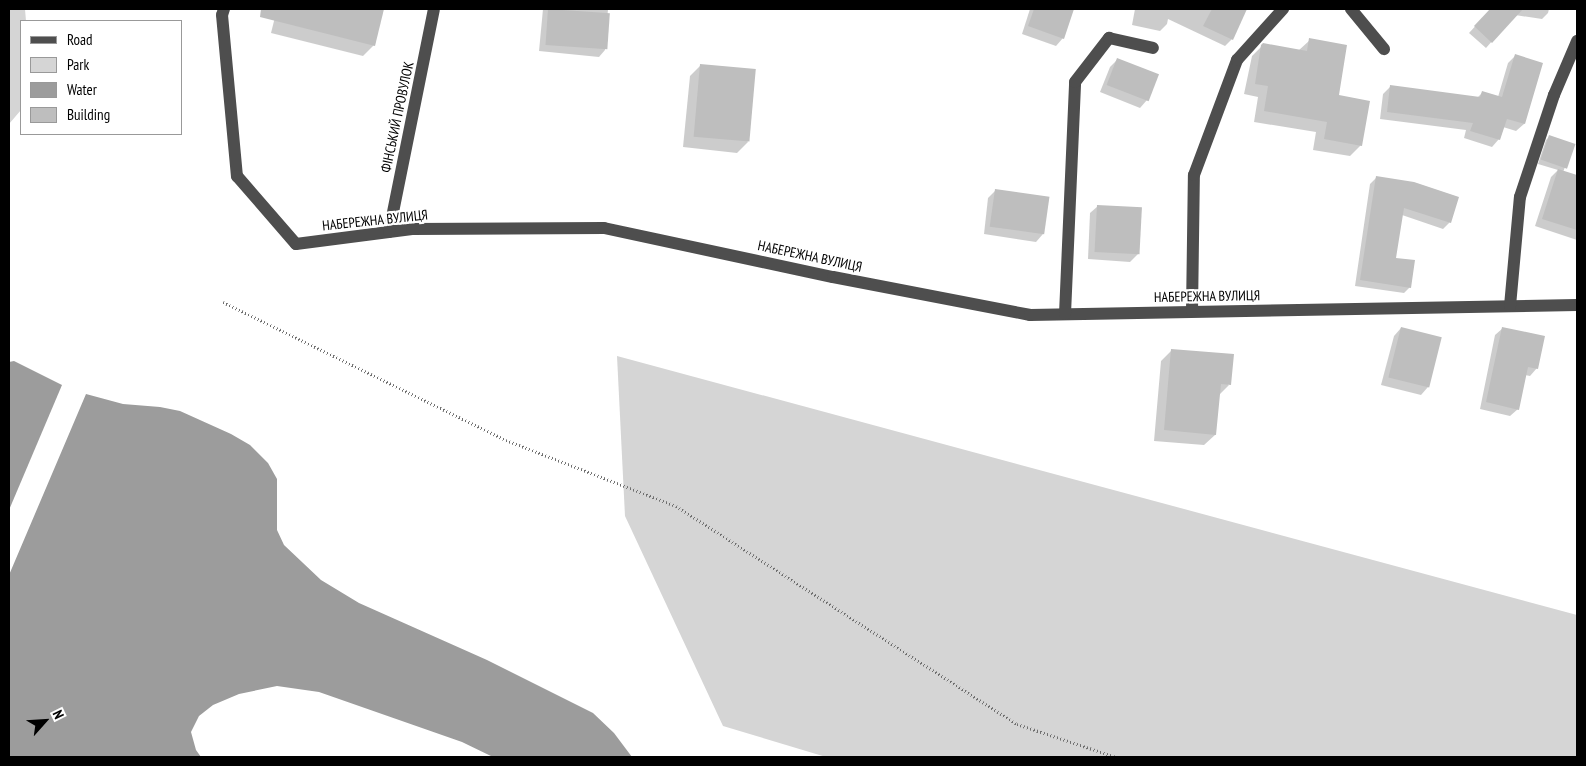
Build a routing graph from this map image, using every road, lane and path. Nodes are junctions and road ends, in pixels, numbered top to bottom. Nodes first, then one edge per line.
1 (224, 9) edge
2 (434, 9) edge
3 (1283, 9) edge
4 (1352, 9) edge
5 (1577, 41) edge
6 (1153, 48) dead end
7 (1384, 49) dead end
8 (389, 232) junction
9 (222, 302) dead end
10 (1577, 305) edge
11 (1510, 306) junction
12 (1192, 311) junction
13 (1065, 314) junction
14 (1116, 757) edge

1 - 8 street, НАБЕРЕЖНА ВУЛИЦЯ
2 - 8 street, ФІНСЬКИЙ ПРОВУЛОК
3 - 12 street
4 - 7 street
5 - 11 street
6 - 13 street
8 - 13 street, НАБЕРЕЖНА ВУЛИЦЯ
9 - 14 path
10 - 11 street, НАБЕРЕЖНА ВУЛИЦЯ
11 - 12 street, НАБЕРЕЖНА ВУЛИЦЯ
12 - 13 street, НАБЕРЕЖНА ВУЛИЦЯ

